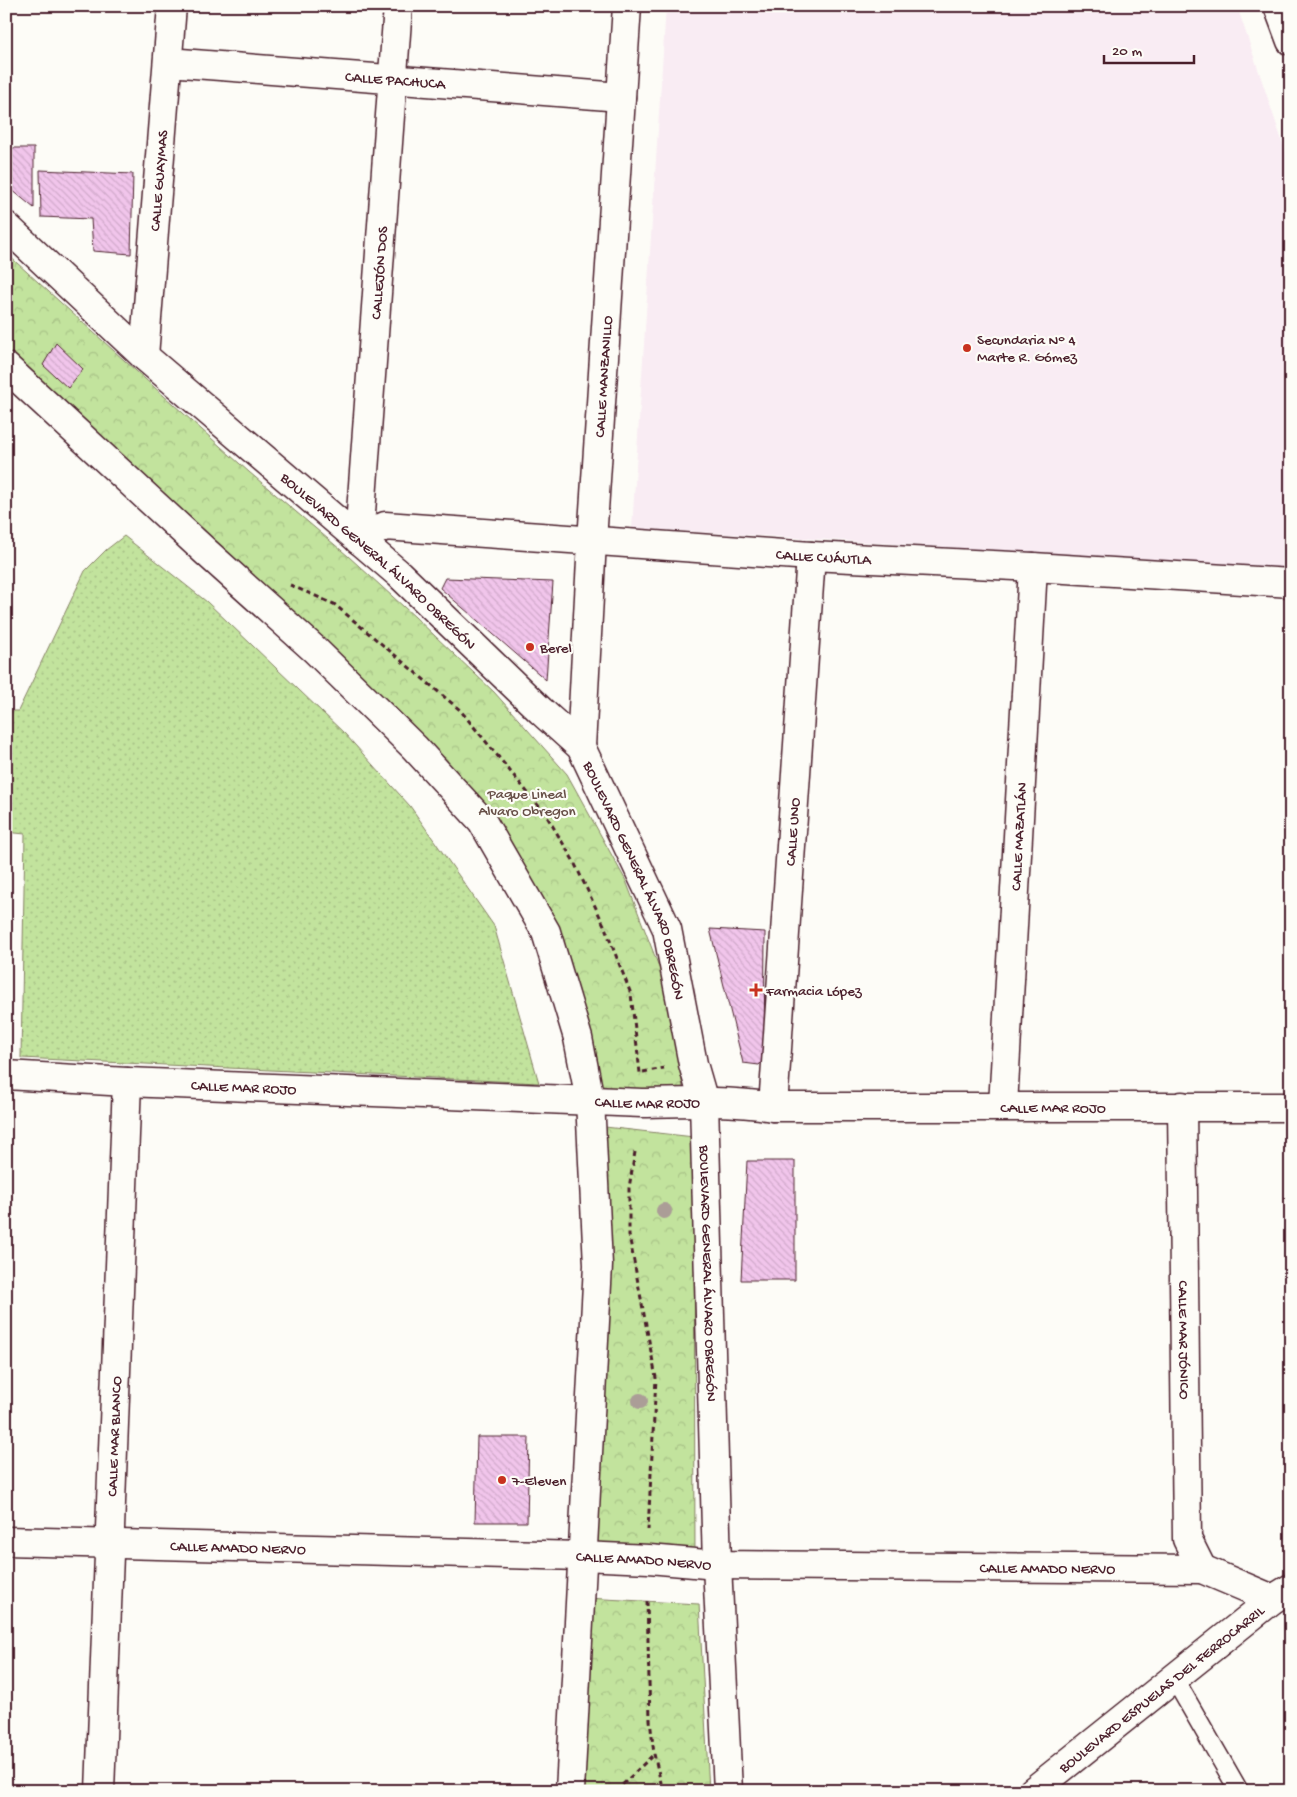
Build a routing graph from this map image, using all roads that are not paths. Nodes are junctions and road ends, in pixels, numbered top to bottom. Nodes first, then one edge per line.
1 (172, 6) edge
2 (398, 6) edge
3 (627, 6) edge
4 (1278, 6) edge
5 (1291, 41) edge
6 (168, 62) junction
7 (394, 80) junction
8 (621, 97) junction
9 (6, 226) edge
10 (144, 356) junction
11 (6, 367) edge
12 (359, 540) junction
13 (592, 542) junction
14 (811, 556) junction
15 (1033, 567) junction
16 (1291, 583) edge
17 (581, 747) junction
18 (6, 1075) edge
19 (127, 1082) junction
20 (590, 1100) junction
21 (704, 1102) junction
22 (1003, 1106) junction
23 (1182, 1106) junction
24 (773, 1107) junction
25 (1291, 1107) edge
26 (6, 1541) edge
27 (110, 1543) junction
28 (582, 1556) junction
29 (717, 1565) junction
30 (1202, 1568) junction
31 (1282, 1594) edge
32 (1174, 1678) junction
33 (100, 1791) edge
34 (570, 1791) edge
35 (728, 1791) edge
36 (1033, 1791) edge
37 (1240, 1791) edge

1 - 6 street, CALLE GUAYMAS
2 - 7 street, CALLEJÓN DOS
3 - 8 street, CALLE MANZANILLO
4 - 5 street
6 - 7 street, CALLE PACHUCA
6 - 10 street, CALLE GUAYMAS
7 - 8 street, CALLE PACHUCA
7 - 12 street, CALLEJÓN DOS
8 - 13 street, CALLE MANZANILLO
9 - 10 street, BOULEVARD GENERAL ÁLVARO OBREGÓN
10 - 12 street, BOULEVARD GENERAL ÁLVARO OBREGÓN
11 - 20 street
12 - 13 street, CALLE CUÁUTLA
12 - 17 street, BOULEVARD GENERAL ÁLVARO OBREGÓN
13 - 14 street, CALLE CUÁUTLA
13 - 17 street, CALLE MANZANILLO
14 - 15 street, CALLE CUÁUTLA
14 - 24 street, CALLE UNO
15 - 16 street, CALLE CUÁUTLA
15 - 22 street, CALLE MAZATLÁN
17 - 21 street, BOULEVARD GENERAL ÁLVARO OBREGÓN
18 - 19 street, CALLE MAR ROJO
19 - 20 street, CALLE MAR ROJO
19 - 27 street, CALLE MAR BLANCO
20 - 21 street, CALLE MAR ROJO
20 - 28 street
21 - 24 street, CALLE MAR ROJO
21 - 29 street, BOULEVARD GENERAL ÁLVARO OBREGÓN
22 - 23 street, CALLE MAR ROJO
22 - 24 street, CALLE MAR ROJO
23 - 25 street, CALLE MAR ROJO
23 - 30 street, CALLE MAR JÓNICO
26 - 27 street, CALLE AMADO NERVO
27 - 28 street, CALLE AMADO NERVO
27 - 33 street, CALLE MAR BLANCO
28 - 29 street, CALLE AMADO NERVO
28 - 34 street
29 - 30 street, CALLE AMADO NERVO
29 - 35 street, BOULEVARD GENERAL ÁLVARO OBREGÓN
30 - 31 street, CALLE AMADO NERVO
31 - 32 street, BOULEVARD ESPUELAS DEL FERROCARRIL
32 - 36 street, BOULEVARD ESPUELAS DEL FERROCARRIL
32 - 37 lane

